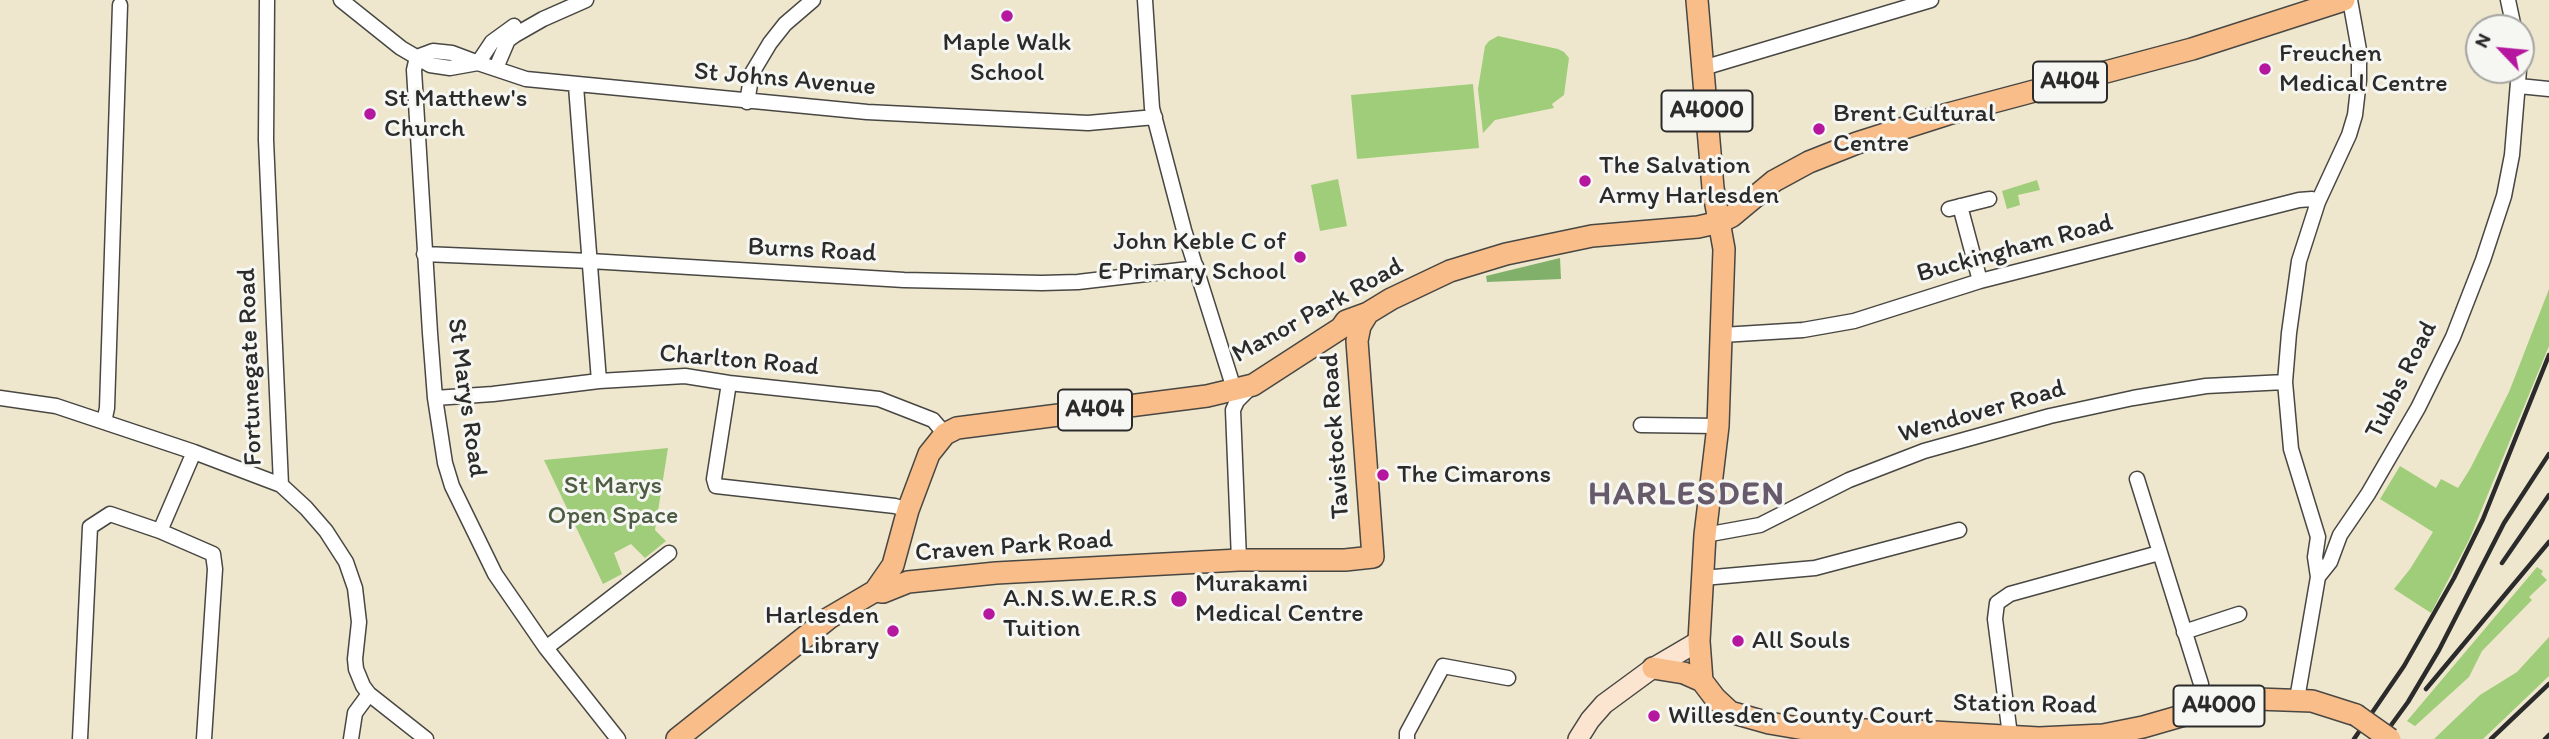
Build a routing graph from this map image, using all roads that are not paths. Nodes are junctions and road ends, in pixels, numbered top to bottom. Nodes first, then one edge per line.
1 (267, 0) edge
2 (341, 0) edge
3 (586, 0) edge
4 (813, 0) edge
5 (1145, 0) edge
6 (1697, 0) edge
7 (1931, 0) edge
8 (2344, 0) edge
9 (2350, 0) edge
10 (120, 5) dead end
11 (543, 19) junction
12 (417, 57) junction
13 (478, 63) junction
14 (496, 68) junction
15 (1703, 68) junction
16 (576, 86) junction
17 (2519, 86) joint
18 (2549, 89) edge
19 (747, 102) junction
20 (1155, 117) junction
21 (1989, 199) dead end
22 (2318, 202) junction
23 (1720, 222) junction
24 (424, 254) junction
25 (590, 261) junction
26 (1196, 266) junction
27 (1980, 281) junction
28 (1368, 313) junction
29 (1340, 328) junction
30 (1722, 335) junction
31 (1357, 341) junction
32 (599, 381) junction
33 (2285, 382) junction
34 (729, 383) junction
35 (1244, 387) junction
36 (0, 398) edge
37 (435, 398) junction
38 (104, 422) junction
39 (1641, 425) dead end
40 (1718, 426) junction
41 (945, 434) junction
42 (194, 452) junction
43 (2137, 479) dead end
44 (281, 485) junction
45 (908, 510) junction
46 (1706, 528) junction
47 (1959, 530) dead end
48 (160, 531) junction
49 (668, 553) dead end
50 (2159, 553) junction
51 (1373, 557) joint
52 (1240, 560) junction
53 (892, 565) junction
54 (2318, 577) junction
55 (1703, 578) junction
56 (908, 582) junction
57 (875, 591) junction
58 (2239, 614) dead end
59 (2184, 632) junction
60 (1699, 641) junction
61 (546, 648) junction
62 (1653, 668) junction
63 (1508, 678) dead end
64 (1702, 681) junction
65 (2201, 684) dead end
66 (369, 694) junction
67 (2297, 699) junction
68 (2142, 733) edge
69 (1899, 735) edge
70 (2010, 735) junction
71 (80, 739) edge
72 (204, 739) edge
73 (351, 739) edge
74 (426, 739) edge
75 (618, 739) edge
76 (677, 739) edge
77 (1407, 739) edge
78 (1578, 739) edge
79 (2390, 739) edge

1 - 44 street, Fortunegate Road
2 - 12 street
3 - 11 street
4 - 19 street
5 - 20 street
6 - 15 main road, A4000
7 - 15 street
8 - 23 main road, A404
9 - 22 street
10 - 38 street
11 - 13 street
11 - 14 street
12 - 13 street, St Johns Avenue
12 - 24 street, St Marys Road
13 - 14 street, St Johns Avenue
14 - 16 street, St Johns Avenue
15 - 23 main road, A4000
16 - 19 street, St Johns Avenue
16 - 25 street
17 - 18 street
17 - 54 street, Tubbs Road
19 - 20 street, St Johns Avenue
20 - 26 street
21 - 27 street
22 - 27 street, Buckingham Road
22 - 33 street
23 - 28 main road, Manor Park Road / A404
23 - 30 main road
24 - 25 street, Burns Road
24 - 37 street, St Marys Road
25 - 26 street, Burns Road
25 - 32 street
26 - 35 street
27 - 30 street, Buckingham Road
28 - 29 main road, Manor Park Road / A404
28 - 31 main road, Tavistock Road
29 - 31 main road
29 - 35 main road, Manor Park Road / A404
30 - 40 main road
31 - 51 main road, Tavistock Road
32 - 34 street, Charlton Road
32 - 37 street, Charlton Road
33 - 46 street, Wendover Road
33 - 54 street
34 - 41 street, Charlton Road
34 - 45 street
35 - 41 main road, Manor Park Road / A404
35 - 52 street
36 - 38 street
37 - 61 street, St Marys Road
38 - 42 street
39 - 40 street
40 - 46 main road
41 - 45 main road
42 - 44 street
42 - 48 street
43 - 50 street
44 - 66 street, Fortunegate Road
45 - 53 main road
46 - 55 main road
47 - 55 street
48 - 71 street
48 - 72 street
49 - 61 street
50 - 59 street
50 - 70 street
51 - 52 main road, Craven Park Road
52 - 56 main road, Craven Park Road
53 - 56 main road
53 - 57 main road
54 - 67 street, Tubbs Road
55 - 60 main road
56 - 57 main road, Craven Park Road
57 - 76 main road, Craven Park Road
58 - 59 street
59 - 65 street
60 - 62 main road
60 - 64 main road
61 - 75 street, St Marys Road
62 - 64 main road
62 - 78 main road
63 - 77 street
64 - 69 main road, Station Road / A4000
66 - 73 street
66 - 74 street
67 - 68 main road, Station Road / A4000
67 - 79 main road, Station Road / A4000, bridge
68 - 70 main road, Station Road / A4000
69 - 70 main road, Station Road / A4000

